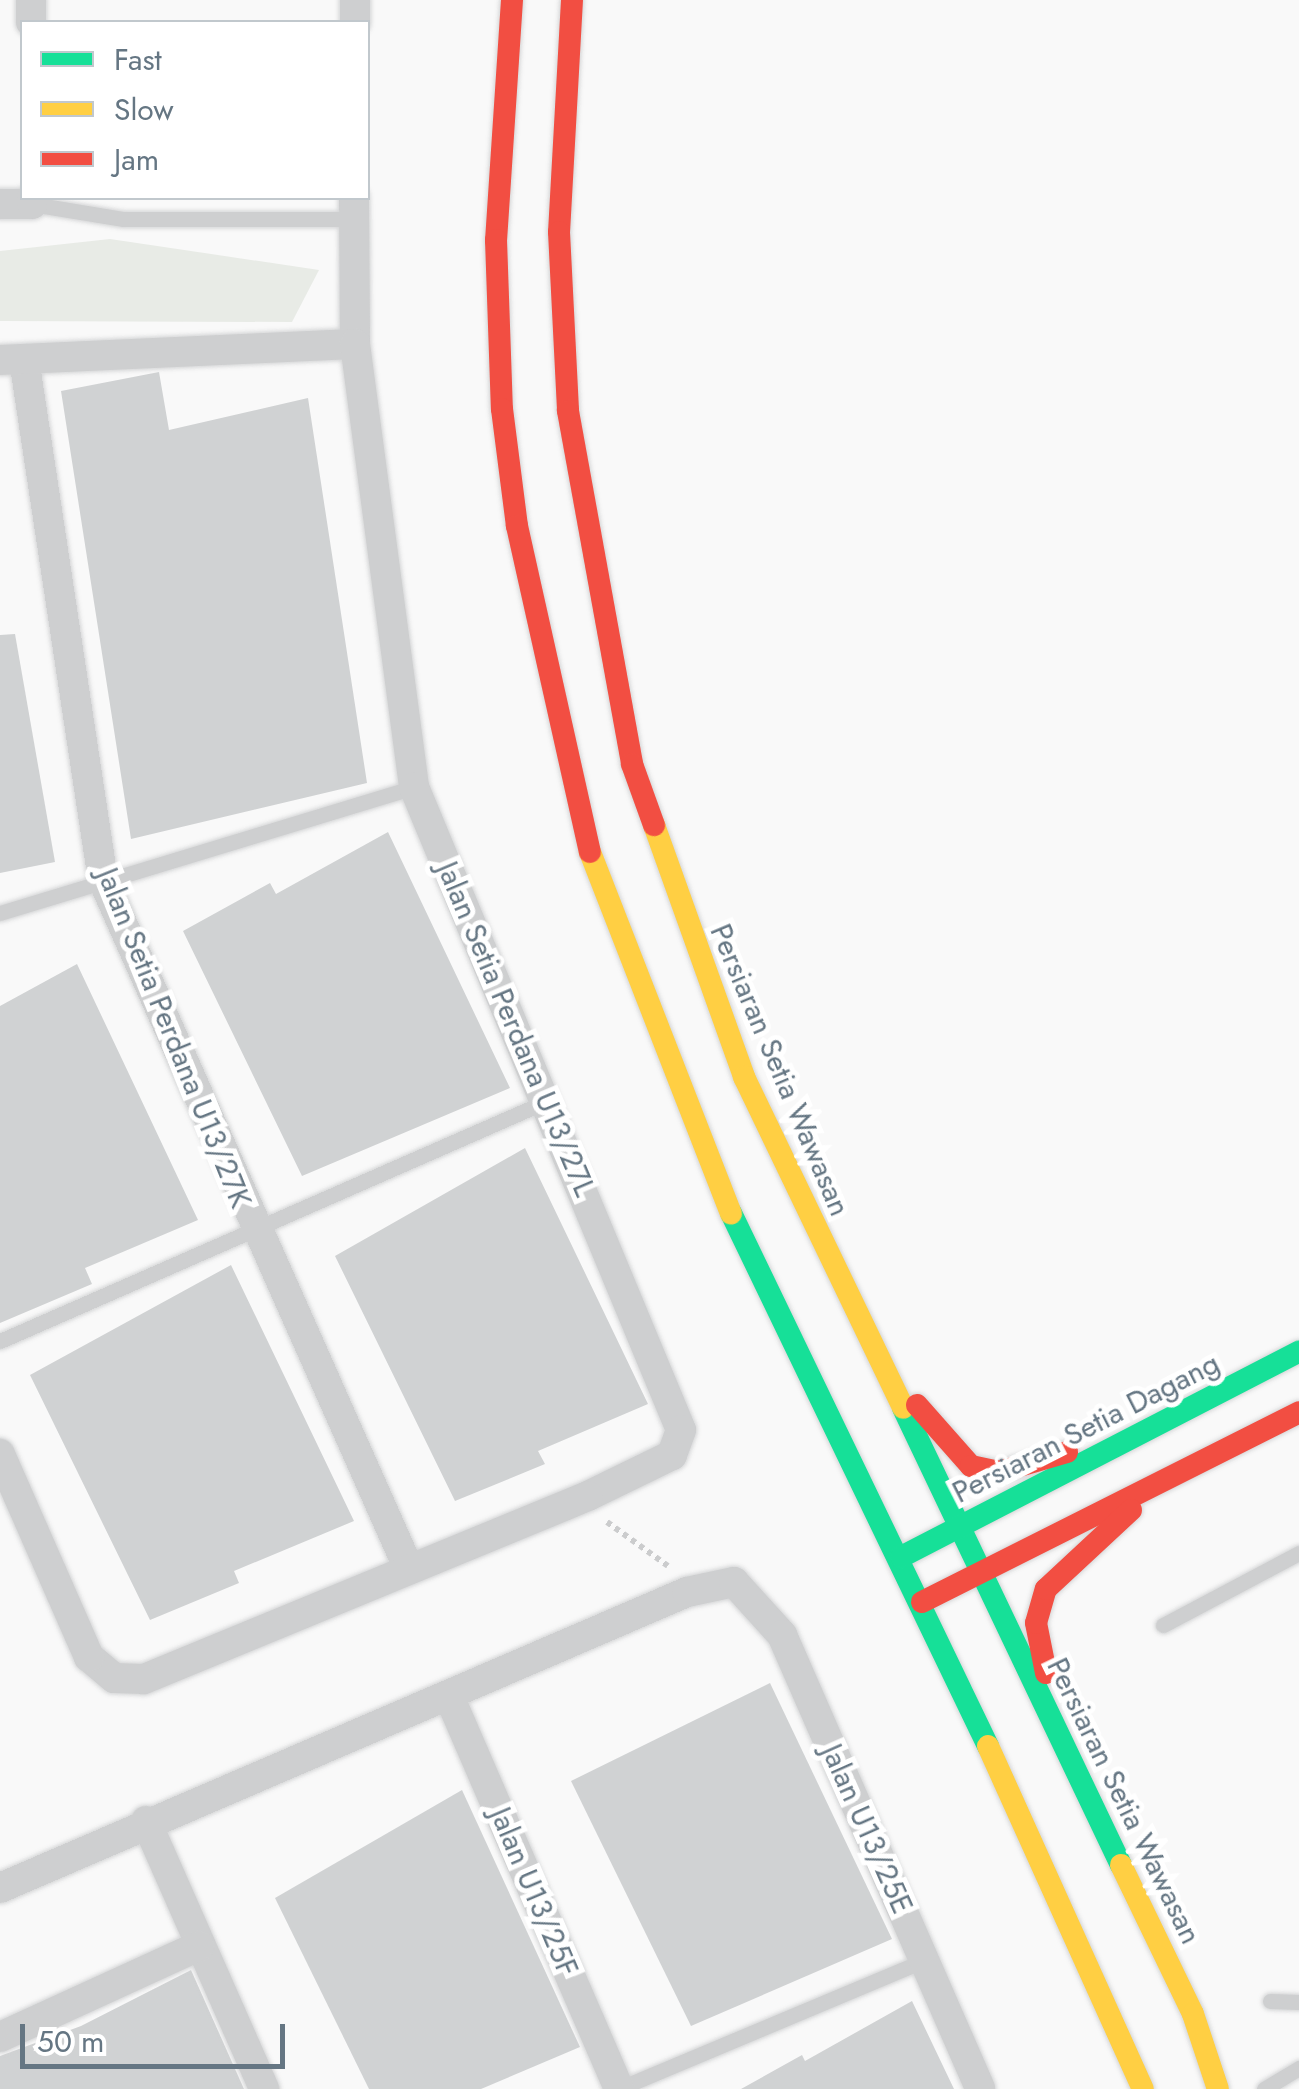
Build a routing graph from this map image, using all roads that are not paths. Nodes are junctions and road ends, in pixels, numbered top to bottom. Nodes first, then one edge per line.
1 (512, 0) edge
2 (572, 0) edge
3 (32, 201) edge
4 (0, 204) edge
5 (354, 208) edge
6 (356, 344) junction
7 (12, 360) edge
8 (414, 787) junction
9 (102, 880) junction
10 (0, 913) edge
11 (546, 1101) junction
12 (254, 1232) junction
13 (856, 1309) junction
14 (0, 1341) edge
15 (1299, 1352) edge
16 (1299, 1412) edge
17 (1151, 1426) junction
18 (0, 1454) edge
19 (1170, 1473) junction
20 (958, 1529) junction
21 (1299, 1553) edge
22 (900, 1557) junction
23 (408, 1567) junction
24 (980, 1575) junction
25 (922, 1602) junction
26 (1163, 1625) dead end
27 (449, 1696) junction
28 (1057, 1726) junction
29 (146, 1822) junction
30 (0, 1888) edge
31 (199, 1946) junction
32 (926, 1960) junction
33 (1270, 2002) dead end
34 (1299, 2002) edge
35 (0, 2037) edge
36 (1299, 2068) edge
37 (264, 2089) edge
38 (619, 2089) edge
39 (980, 2089) edge
40 (1144, 2089) edge
41 (1218, 2089) edge
42 (1264, 2089) edge

1 - 22 street
2 - 13 street, Persiaran Setia Wawasan
3 - 4 street
3 - 5 lane
5 - 6 street, Jalan Setia Perdana U13/27L
6 - 7 street
6 - 8 street, Jalan Setia Perdana U13/27L
7 - 9 street, Jalan Setia Perdana U13/27K
8 - 9 lane
8 - 11 street, Jalan Setia Perdana U13/27L
9 - 10 lane
9 - 12 street, Jalan Setia Perdana U13/27K
11 - 12 lane
11 - 23 street, Jalan Setia Perdana U13/27L
12 - 14 lane
12 - 23 street, Jalan Setia Perdana U13/27K
13 - 17 street
13 - 20 street, Persiaran Setia Wawasan
15 - 17 street, Persiaran Setia Dagang
16 - 19 street
17 - 20 street, Persiaran Setia Dagang
18 - 23 street, Jalan Setia Perdana U13/27L
19 - 24 street
19 - 28 street
20 - 22 street, Persiaran Setia Dagang
20 - 24 street, Persiaran Setia Wawasan
21 - 26 lane
22 - 25 street
24 - 25 street
24 - 28 street, Persiaran Setia Wawasan
25 - 40 street
27 - 29 street
27 - 32 street, Jalan U13/25E
27 - 38 street, Jalan U13/25F
28 - 41 street, Persiaran Setia Wawasan
29 - 30 street
29 - 31 street
31 - 35 street
31 - 37 street
32 - 38 lane
32 - 39 street, Jalan U13/25E
33 - 34 lane
36 - 42 lane

